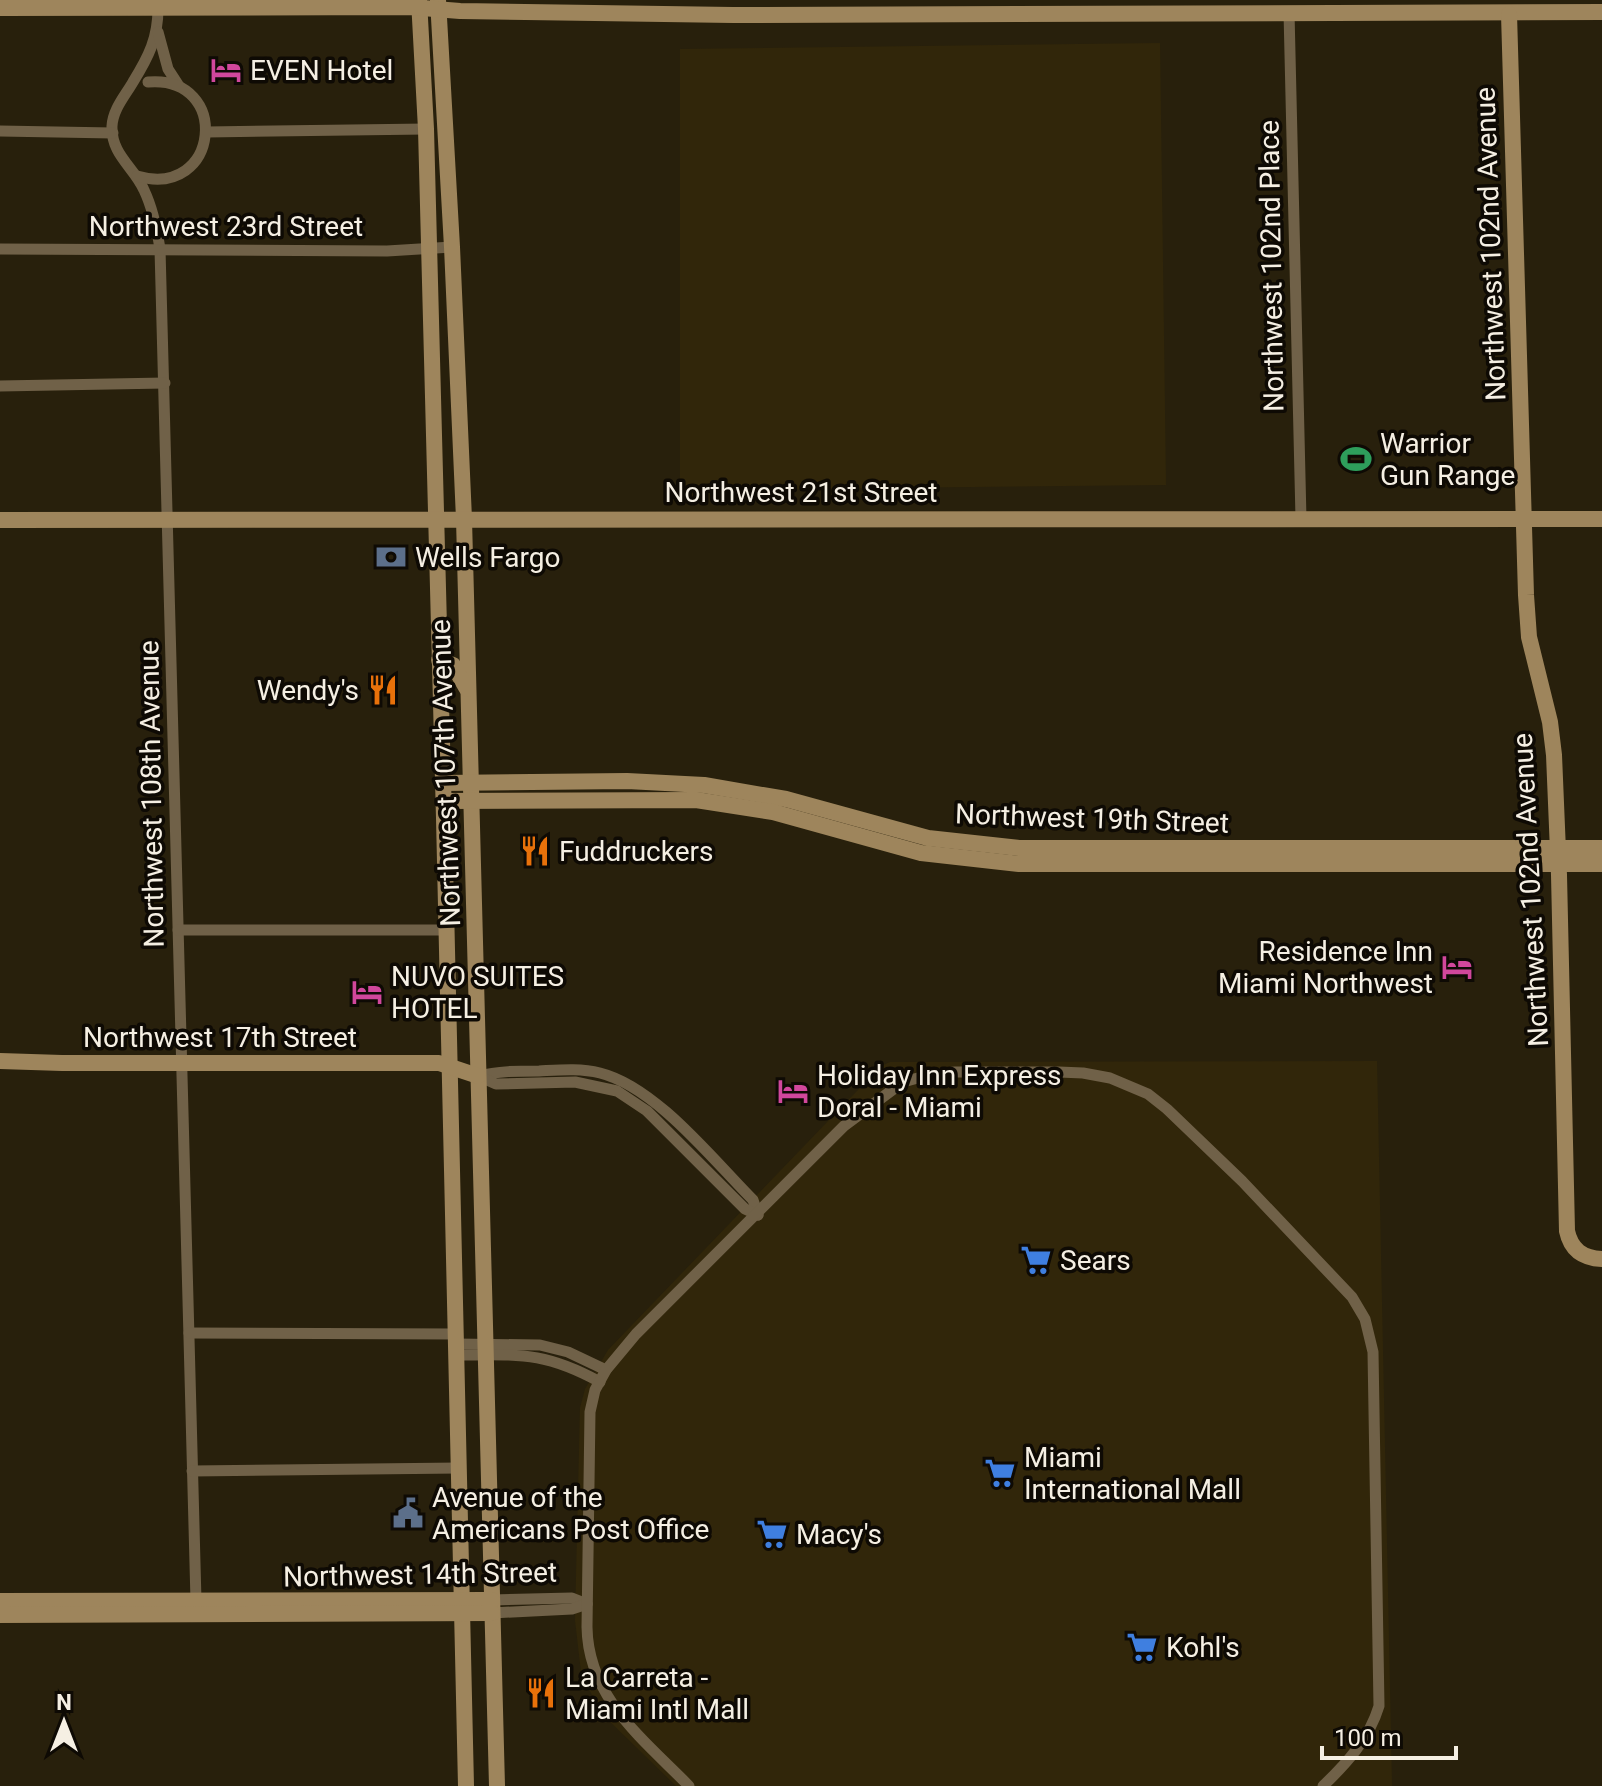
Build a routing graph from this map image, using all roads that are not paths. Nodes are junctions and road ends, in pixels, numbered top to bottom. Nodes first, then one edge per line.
1 (420, 4) edge
2 (438, 5) edge
3 (1510, 7) edge
4 (0, 8) edge
5 (158, 8) junction
6 (1289, 12) junction
7 (1602, 12) edge
8 (158, 32) junction
9 (148, 82) dead end
10 (180, 87) junction
11 (426, 129) junction
12 (0, 131) edge
13 (207, 132) junction
14 (113, 133) junction
15 (137, 176) junction
16 (452, 247) junction
17 (0, 249) edge
18 (160, 249) junction
19 (429, 249) junction
20 (165, 383) junction
21 (0, 386) edge
22 (1524, 518) junction
23 (464, 519) junction
24 (1301, 519) junction
25 (1602, 519) edge
26 (0, 520) edge
27 (168, 520) junction
28 (436, 520) junction
29 (439, 660) junction
30 (468, 690) junction
31 (471, 782) junction
32 (443, 783) junction
33 (443, 801) junction
34 (471, 801) junction
35 (1602, 848) edge
36 (1559, 856) junction
37 (1602, 864) edge
38 (178, 930) junction
39 (446, 930) junction
40 (182, 1062) junction
41 (3, 1063) edge
42 (450, 1065) junction
43 (478, 1076) junction
44 (758, 1215) junction
45 (1602, 1259) edge
46 (189, 1333) junction
47 (456, 1345) junction
48 (486, 1350) junction
49 (606, 1370) junction
50 (600, 1382) junction
51 (459, 1468) junction
52 (192, 1471) junction
53 (0, 1601) edge
54 (587, 1604) junction
55 (492, 1607) junction
56 (196, 1608) junction
57 (464, 1608) junction
58 (0, 1615) edge
59 (466, 1786) edge
60 (497, 1786) edge
61 (689, 1786) edge
62 (1323, 1786) edge

1 - 2 street
1 - 5 street
1 - 11 street, Northwest 107th Avenue
2 - 6 street
2 - 16 street, Northwest 107th Avenue
3 - 6 street
3 - 7 street
3 - 22 street, Northwest 102nd Avenue
4 - 5 street
5 - 8 street
6 - 24 street, Northwest 102nd Place
8 - 10 street
8 - 14 street
9 - 10 street
10 - 13 street
11 - 13 street
11 - 19 street, Northwest 107th Avenue
12 - 14 street
13 - 15 street
14 - 15 street, Northwest 108th Avenue
15 - 18 street, Northwest 108th Avenue
16 - 19 street, Northwest 23rd Street
16 - 23 street, Northwest 107th Avenue
17 - 18 street, Northwest 23rd Street
18 - 19 street, Northwest 23rd Street
18 - 20 street, Northwest 108th Avenue
19 - 28 street, Northwest 107th Avenue
20 - 21 street
20 - 27 street, Northwest 108th Avenue
22 - 24 street, Northwest 21st Street
22 - 25 street, Northwest 21st Street
22 - 36 street, Northwest 102nd Avenue
23 - 24 street, Northwest 21st Street
23 - 28 street, Northwest 21st Street
23 - 30 street, Northwest 107th Avenue
26 - 27 street, Northwest 21st Street
27 - 28 street, Northwest 21st Street
27 - 38 street, Northwest 108th Avenue
28 - 29 street, Northwest 107th Avenue
29 - 30 street
29 - 32 street, Northwest 107th Avenue
30 - 31 street, Northwest 107th Avenue
31 - 32 street, Northwest 19th Street
31 - 34 street, Northwest 107th Avenue
31 - 36 street, Northwest 19th Street
32 - 33 street, Northwest 107th Avenue
33 - 34 street, Northwest 19th Street
33 - 39 street, Northwest 107th Avenue
34 - 36 street, Northwest 19th Street
34 - 43 street, Northwest 107th Avenue
35 - 36 street, Northwest 19th Street
36 - 37 street, Northwest 19th Street
36 - 45 street, Northwest 102nd Avenue
38 - 39 street
38 - 40 street, Northwest 108th Avenue
39 - 42 street, Northwest 107th Avenue
40 - 41 street, Northwest 17th Street
40 - 42 street, Northwest 17th Street
40 - 46 street, Northwest 108th Avenue
42 - 43 street, Northwest 17th Street
42 - 47 street, Northwest 107th Avenue
43 - 44 street
43 - 48 street, Northwest 107th Avenue
44 - 49 street
44 - 62 street
46 - 47 street
46 - 52 street, Northwest 108th Avenue
47 - 48 street
47 - 51 street, Northwest 107th Avenue
48 - 49 street
48 - 50 street
48 - 55 street, Northwest 107th Avenue
49 - 50 street
50 - 54 street
51 - 52 street
51 - 57 street, Northwest 107th Avenue
52 - 56 street, Northwest 108th Avenue
53 - 56 street, Northwest 14th Street
54 - 55 street, Northwest 14th Street
54 - 61 street
55 - 57 street, Northwest 14th Street
55 - 60 street, Northwest 107th Avenue
56 - 57 street, Northwest 14th Street
56 - 58 street, Northwest 14th Street
57 - 59 street, Northwest 107th Avenue

